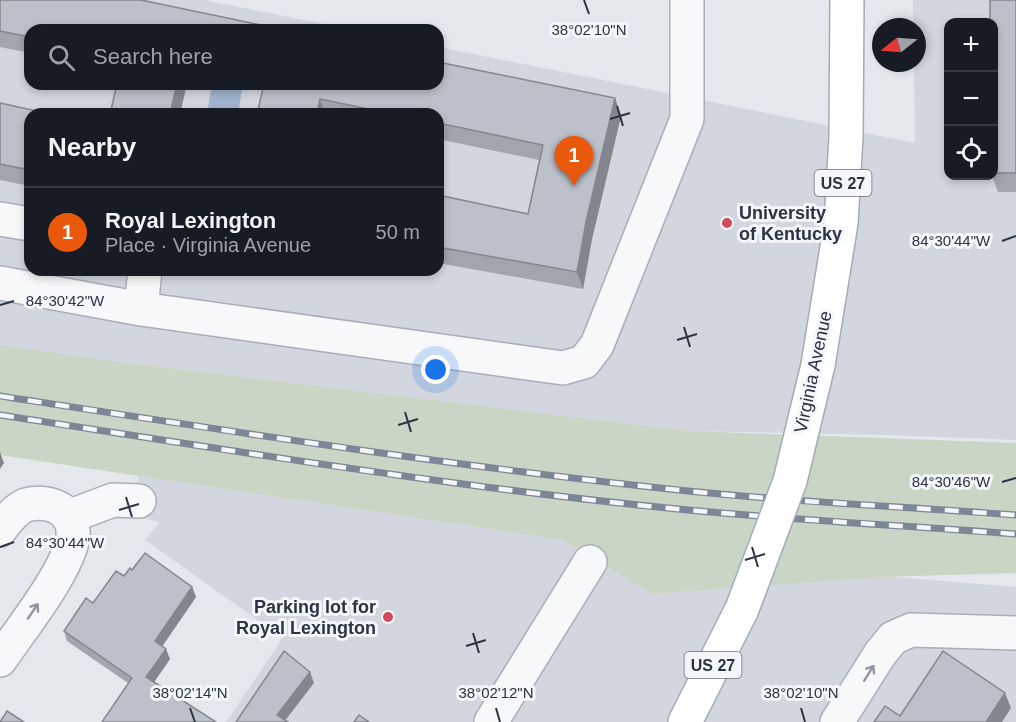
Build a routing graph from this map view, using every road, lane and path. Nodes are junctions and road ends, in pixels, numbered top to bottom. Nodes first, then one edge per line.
1 (687, 0) edge
2 (847, 0) edge
3 (0, 219) edge
4 (24, 223) edge
5 (144, 276) edge
6 (0, 283) edge
7 (141, 309) junction
8 (139, 501) dead end
9 (68, 517) junction
10 (0, 530) edge
11 (590, 561) dead end
12 (1016, 633) edge
13 (0, 660) edge
14 (491, 722) edge
15 (685, 722) edge
16 (837, 722) edge

1 - 7 street
2 - 15 main road, Virginia Avenue / US 27, bridge
3 - 4 street
5 - 7 street
6 - 7 street
8 - 9 street
9 - 10 street
13 -> 9 street
11 - 14 street
16 -> 12 street

